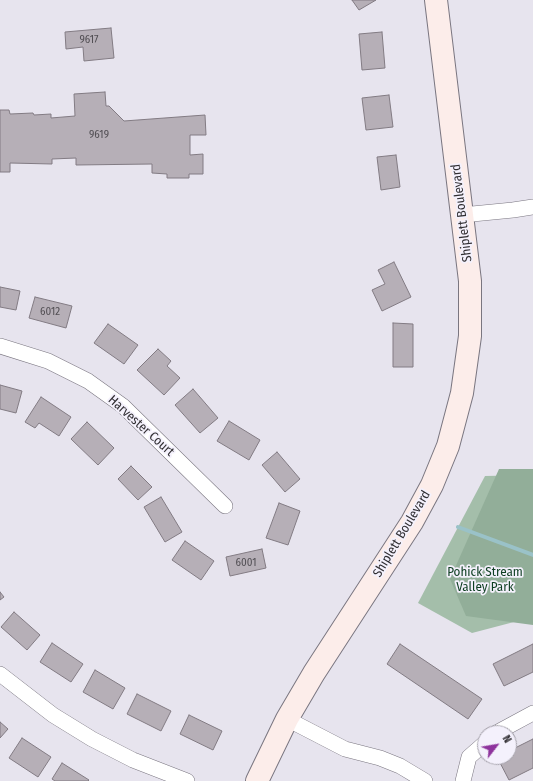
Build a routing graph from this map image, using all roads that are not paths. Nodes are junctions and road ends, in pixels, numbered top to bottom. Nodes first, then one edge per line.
1 (436, 0) edge
2 (533, 207) edge
3 (462, 216) junction
4 (0, 346) edge
5 (225, 506) dead end
6 (0, 674) edge
7 (533, 713) edge
8 (287, 718) junction
9 (511, 725) edge
10 (477, 750) edge
11 (187, 781) edge
12 (257, 781) edge
13 (425, 781) edge
14 (462, 781) edge

1 - 3 street, Shiplett Boulevard
2 - 3 street
3 - 8 street, Shiplett Boulevard
4 - 5 street, Harvester Court
6 - 11 street
7 - 9 street
8 - 12 street, Shiplett Boulevard
8 - 13 street
10 - 14 street

